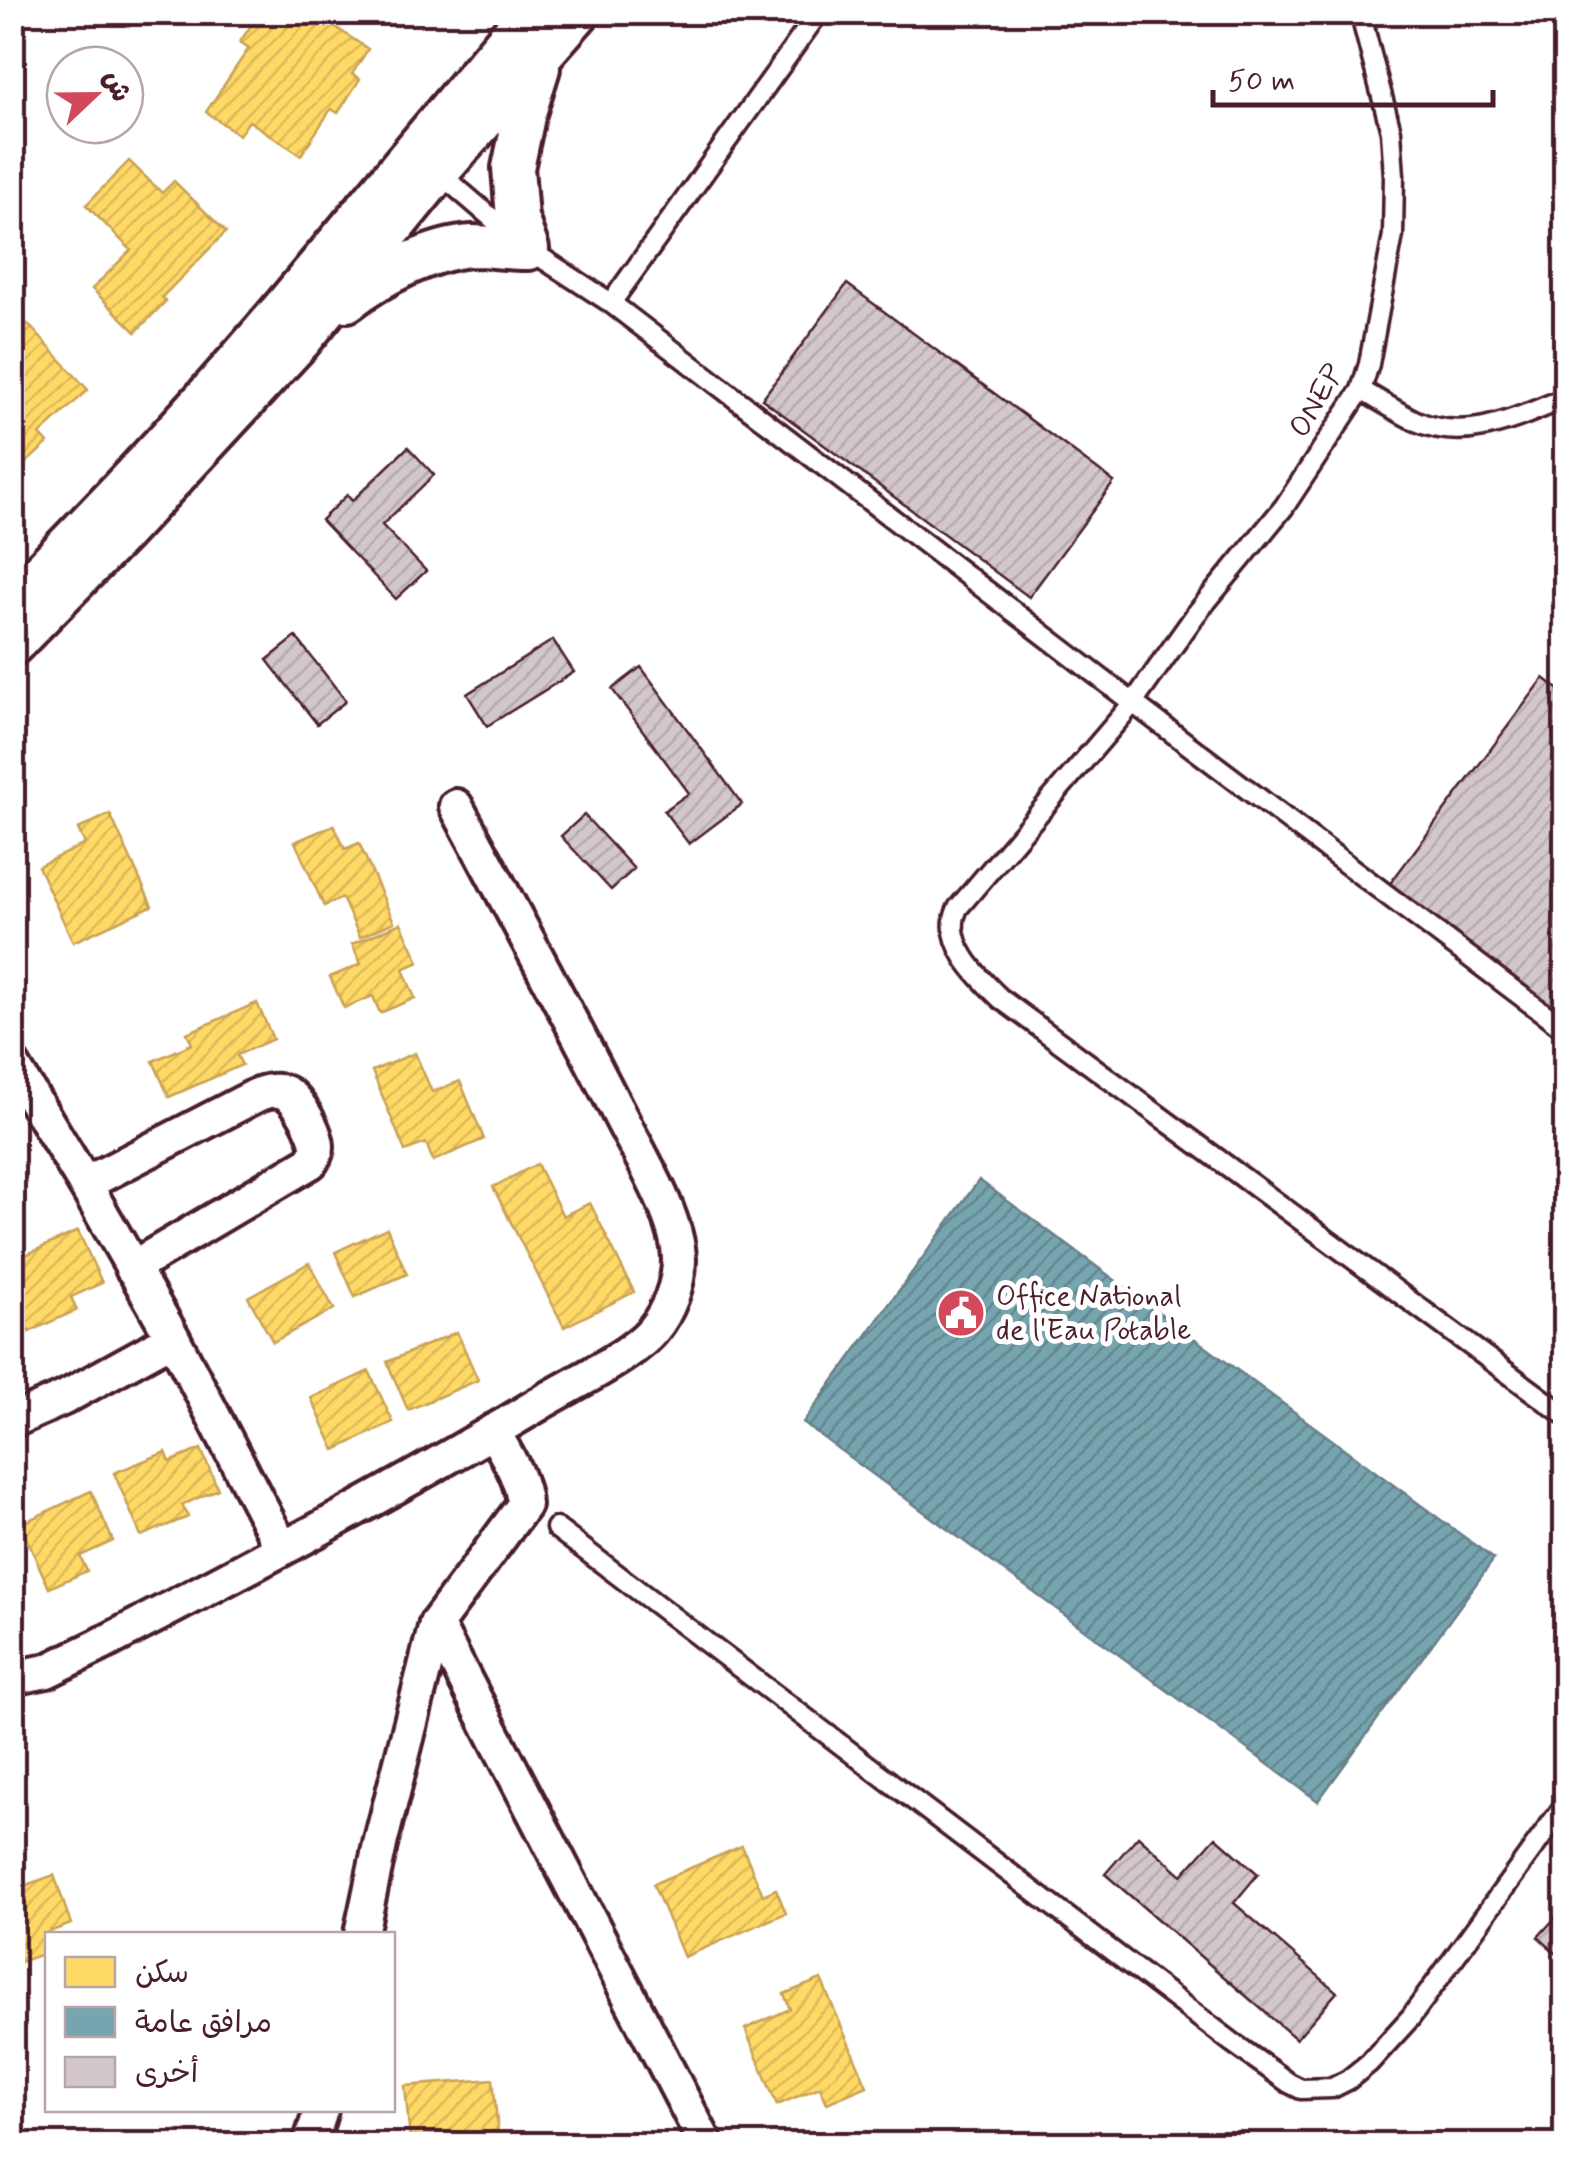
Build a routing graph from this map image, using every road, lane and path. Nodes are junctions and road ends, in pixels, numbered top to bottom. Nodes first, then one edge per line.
1 (531, 12) edge
2 (579, 12) edge
3 (818, 12) edge
4 (1360, 12) edge
5 (542, 54) junction
6 (425, 162) junction
7 (528, 250) junction
8 (612, 303) junction
9 (300, 341) junction
10 (1361, 390) junction
11 (1566, 398) edge
12 (12, 602) edge
13 (12, 645) edge
14 (1133, 703) junction
15 (456, 806) dead end
16 (1566, 1030) edge
17 (12, 1064) edge
18 (85, 1184) junction
19 (132, 1268) junction
20 (173, 1338) junction
21 (1566, 1416) edge
22 (12, 1421) edge
23 (493, 1431) junction
24 (556, 1528) dead end
25 (282, 1548) junction
26 (436, 1624) junction
27 (12, 1678) edge
28 (1566, 1803) edge
29 (361, 1932) edge
30 (320, 2112) edge
31 (310, 2144) edge
32 (706, 2144) edge

1 - 6 street
2 - 5 street
3 - 8 lane
4 - 10 lane, ONEP
5 - 6 street
5 - 7 street
6 - 7 lane
6 - 9 street
6 - 12 street
7 - 8 lane
7 - 9 street
8 - 14 lane
9 - 13 street
10 - 11 lane
10 - 14 lane, ONEP
14 - 16 lane
14 - 21 lane, ONEP
15 - 23 street
17 - 18 street
18 - 19 street
18 - 19 street
19 - 20 street
20 - 22 street
20 - 25 street
23 - 25 street
23 - 26 street
24 - 28 lane
25 - 27 street
26 - 29 street
26 - 32 street
30 - 31 street

